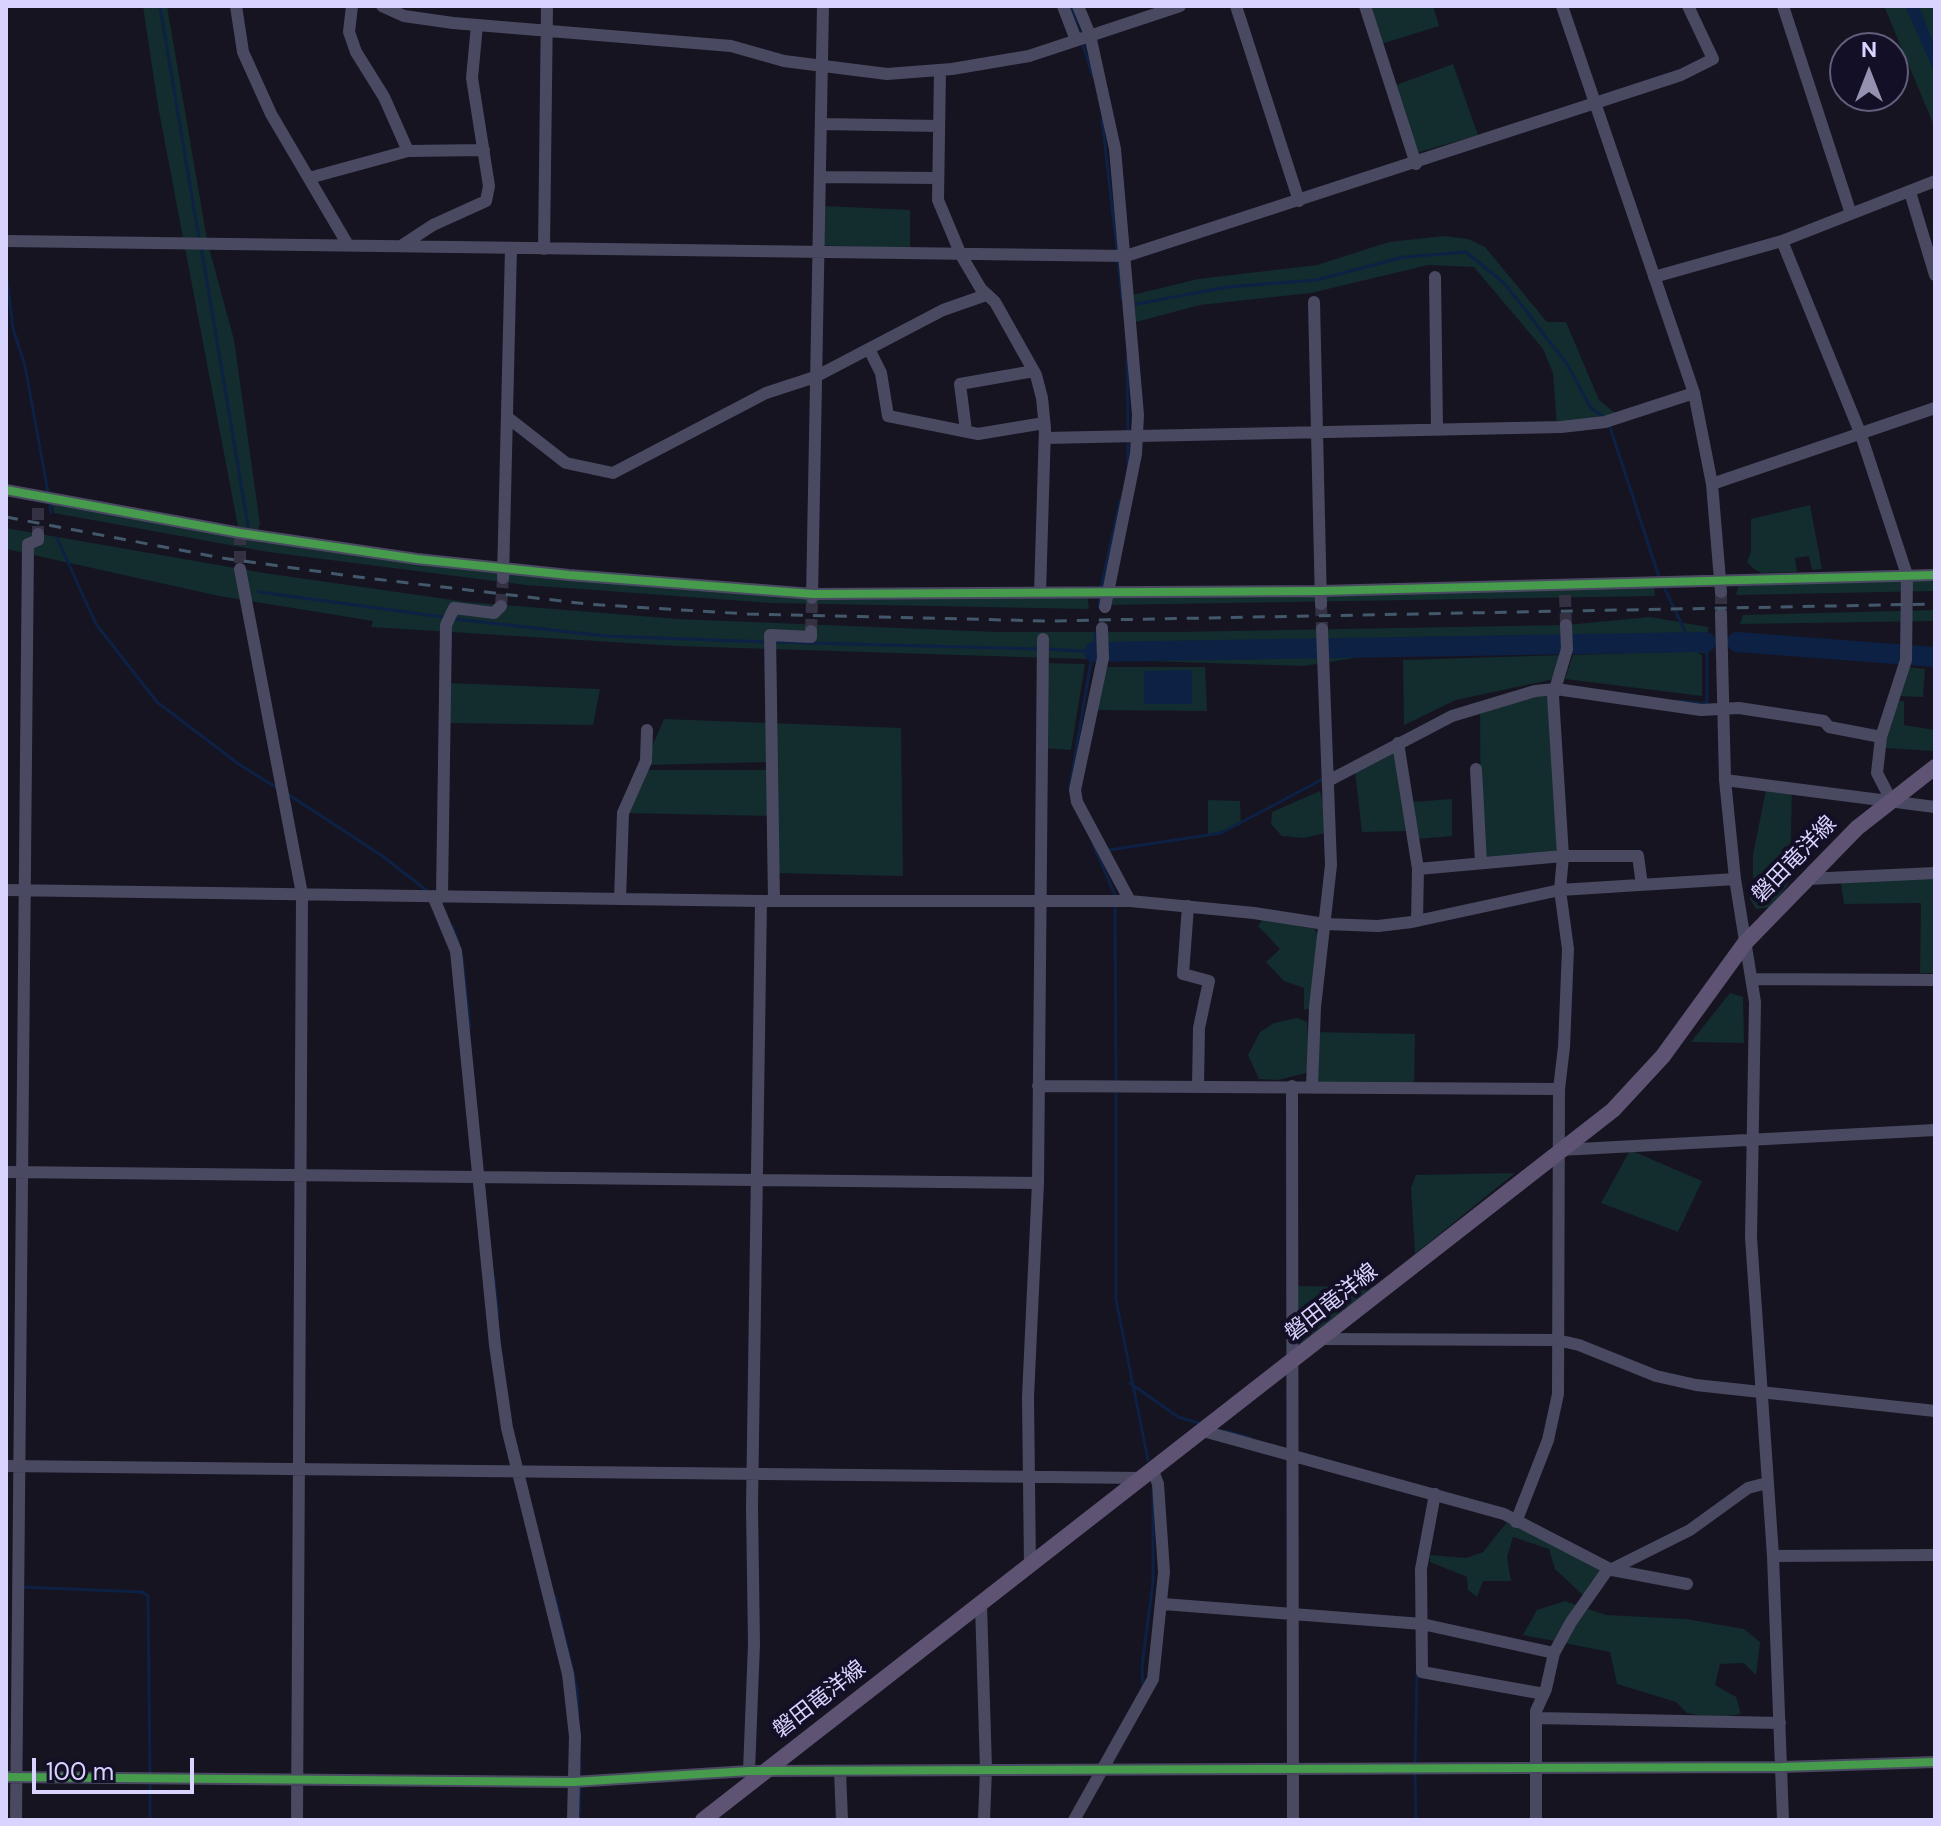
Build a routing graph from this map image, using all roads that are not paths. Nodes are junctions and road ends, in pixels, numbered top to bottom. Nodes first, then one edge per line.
1 (236, 6) edge
2 (352, 6) edge
3 (547, 6) edge
4 (823, 6) edge
5 (1063, 6) edge
6 (1078, 6) edge
7 (1180, 6) edge
8 (1236, 6) edge
9 (1365, 6) edge
10 (1562, 6) edge
11 (1688, 6) edge
12 (1783, 6) edge
13 (389, 8) edge
14 (477, 25) junction
15 (547, 31) junction
16 (1090, 35) junction
17 (1076, 40) junction
18 (823, 67) junction
19 (940, 70) junction
20 (1595, 104) junction
21 (821, 124) junction
22 (939, 126) junction
23 (484, 150) junction
24 (408, 151) junction
25 (1416, 164) junction
26 (820, 177) junction
27 (309, 178) junction
28 (938, 178) junction
29 (1935, 181) edge
30 (1910, 192) junction
31 (1299, 201) junction
32 (1851, 214) junction
33 (6, 241) edge
34 (1782, 241) junction
35 (348, 245) junction
36 (401, 246) junction
37 (511, 248) junction
38 (544, 249) junction
39 (818, 252) junction
40 (961, 255) junction
41 (1126, 256) junction
42 (1935, 275) edge
43 (1435, 277) dead end
44 (1654, 277) junction
45 (986, 295) junction
46 (1314, 302) dead end
47 (869, 349) junction
48 (1034, 371) junction
49 (815, 377) junction
50 (1694, 393) junction
51 (1935, 408) edge
52 (507, 417) junction
53 (1044, 423) junction
54 (1437, 430) junction
55 (966, 431) junction
56 (1318, 434) junction
57 (1861, 435) junction
58 (1137, 436) junction
59 (1045, 438) junction
60 (1712, 484) junction
61 (6, 490) edge
62 (38, 534) tunnel mouth
63 (240, 569) tunnel mouth
64 (504, 572) junction
65 (1907, 575) junction
66 (1935, 575) edge
67 (1720, 586) junction
68 (1040, 593) junction
69 (1108, 593) junction
70 (1321, 597) junction
71 (812, 598) junction
72 (501, 606) dead end
73 (1105, 607) dead end
74 (1721, 614) tunnel mouth
75 (1566, 625) tunnel mouth
76 (1102, 628) dead end
77 (1322, 629) tunnel mouth
78 (811, 631) dead end
79 (1043, 639) dead end
80 (1556, 689) junction
81 (1722, 709) junction
82 (647, 730) dead end
83 (1881, 737) junction
84 (1398, 743) junction
85 (1935, 767) edge
86 (1476, 769) dead end
87 (1725, 780) junction
88 (1328, 781) junction
89 (1891, 800) junction
90 (1935, 807) edge
91 (1563, 856) junction
92 (1481, 863) junction
93 (1418, 869) junction
94 (1935, 873) edge
95 (1735, 879) junction
96 (1807, 879) junction
97 (1642, 885) junction
98 (6, 890) edge
99 (24, 890) junction
100 (1560, 890) junction
101 (302, 894) junction
102 (438, 896) junction
103 (620, 899) junction
104 (767, 901) junction
105 (1130, 901) junction
106 (1038, 903) junction
107 (1188, 906) junction
108 (1417, 921) junction
109 (1325, 924) junction
110 (1745, 943) junction
111 (1751, 979) junction
112 (1935, 980) edge
113 (1038, 1086) junction
114 (1198, 1086) junction
115 (1292, 1086) junction
116 (1312, 1086) junction
117 (1559, 1089) junction
118 (1935, 1130) edge
119 (1755, 1138) junction
120 (1560, 1150) junction
121 (6, 1172) edge
122 (21, 1172) junction
123 (300, 1174) junction
124 (479, 1175) junction
125 (758, 1178) junction
126 (1038, 1183) junction
127 (1322, 1339) junction
128 (1557, 1340) junction
129 (1291, 1362) junction
130 (1759, 1392) junction
131 (1935, 1411) edge
132 (1203, 1431) junction
133 (1292, 1455) junction
134 (12, 1466) edge
135 (298, 1466) junction
136 (515, 1469) junction
137 (753, 1472) junction
138 (1148, 1474) junction
139 (1031, 1477) junction
140 (1767, 1483) junction
141 (1435, 1494) junction
142 (1516, 1522) junction
143 (1935, 1555) edge
144 (1773, 1556) junction
145 (1030, 1567) junction
146 (1612, 1570) junction
147 (1687, 1584) dead end
148 (981, 1604) junction
149 (1163, 1604) junction
150 (1292, 1614) junction
151 (1422, 1624) junction
152 (11, 1632) edge
153 (1554, 1653) junction
154 (1544, 1694) junction
155 (1536, 1718) junction
156 (1780, 1723) junction
157 (1935, 1762) edge
158 (1782, 1767) junction
159 (1293, 1768) junction
160 (1536, 1768) junction
161 (986, 1769) junction
162 (1105, 1769) junction
163 (757, 1771) junction
164 (840, 1771) junction
165 (11, 1777) edge
166 (297, 1780) junction
167 (573, 1782) junction
168 (16, 1820) edge
169 (297, 1820) edge
170 (573, 1820) edge
171 (703, 1820) edge
172 (842, 1820) edge
173 (984, 1820) edge
174 (1074, 1820) edge
175 (1293, 1820) edge
176 (1536, 1820) edge
177 (1783, 1820) edge

1 - 27 street
2 - 24 street
3 - 15 street
4 - 18 street
5 - 17 street
6 - 16 street
7 - 16 street
8 - 31 street
9 - 25 street
10 - 20 street
11 - 20 street
12 - 32 street
13 - 14 street
14 - 15 street
14 - 23 street
15 - 18 street
15 - 38 street
16 - 17 street
16 - 41 street
17 - 19 street
18 - 19 street
18 - 21 street
19 - 22 street
20 - 25 street
20 - 44 street
21 - 22 street
21 - 26 street
22 - 28 street
23 - 24 street
23 - 36 street
24 - 27 street
25 - 31 street
26 - 28 street
26 - 39 street
27 - 35 street
28 - 40 street
29 - 30 street
30 - 32 street
30 - 42 street
31 - 41 street
32 - 34 street
33 - 35 street
34 - 44 street
34 - 57 street
35 - 36 street
36 - 37 street
37 - 38 street
37 - 52 street
38 - 39 street
39 - 40 street
39 - 49 street
40 - 41 street
40 - 45 street
41 - 58 street
43 - 54 street
44 - 50 street
45 - 47 street
45 - 48 street
46 - 56 street
47 - 49 street
47 - 55 street
48 - 53 street
48 - 55 street
49 - 52 street
49 - 71 street
50 - 54 street
50 - 60 street
51 - 57 street
52 - 64 street
53 - 55 street
53 - 59 street
54 - 56 street
56 - 58 street
56 - 70 street
57 - 60 street
57 - 65 street
58 - 59 street
58 - 69 street
59 - 68 street
60 - 67 street
61 - 64 street
62 - 99 street
63 - 101 street
64 - 71 street
65 - 66 street
65 - 67 street
65 - 83 street
67 - 70 street
68 - 69 street
68 - 71 street
69 - 70 street
69 - 73 street
72 - 102 street
74 - 81 street
75 - 80 street
76 - 105 street
77 - 88 street
78 - 104 street
79 - 106 street
80 - 81 street
80 - 84 street
80 - 91 street
81 - 83 street
81 - 87 street
82 - 103 street
83 - 89 street
84 - 88 street
84 - 93 street
85 - 89 main road, 磐田竜洋線
86 - 92 street
87 - 89 street
87 - 95 street
88 - 109 street
89 - 90 street
89 - 96 main road, 磐田竜洋線
91 - 92 street
91 - 97 street
91 - 100 street
92 - 93 street
93 - 108 street
94 - 96 street
95 - 97 street
95 - 110 street
96 - 110 main road, 磐田竜洋線
97 - 100 street
98 - 99 street
99 - 101 street
99 - 122 street
100 - 108 street
100 - 117 street
101 - 102 street
101 - 123 street
102 - 103 street
102 - 124 street
103 - 104 street
104 - 106 street
104 - 125 street
105 - 106 street
105 - 107 street
106 - 113 street
107 - 109 street
107 - 114 street
108 - 109 street
109 - 116 street
110 - 111 street
110 - 120 main road, 磐田竜洋線
111 - 112 street
111 - 119 street
113 - 114 street
113 - 126 street
114 - 115 street
115 - 116 street
115 - 129 street
116 - 117 street
117 - 120 street
118 - 119 street
119 - 120 street
119 - 130 street
120 - 127 main road, 磐田竜洋線
120 - 128 street
121 - 122 street
122 - 123 street
122 - 134 street
123 - 124 street
123 - 135 street
124 - 125 street
124 - 136 street
125 - 126 street
125 - 137 street
126 - 139 street
127 - 128 street
127 - 129 main road, 磐田竜洋線
128 - 130 street
128 - 142 street
129 - 132 main road, 磐田竜洋線
129 - 133 street
130 - 131 street
130 - 140 street
132 - 133 street
132 - 138 main road, 磐田竜洋線
133 - 141 street
133 - 150 street
134 - 135 street
134 - 152 street
135 - 136 street
135 - 166 street
136 - 137 street
136 - 167 street
137 - 139 street
137 - 163 street
138 - 139 street
138 - 145 main road, 磐田竜洋線
138 - 149 street
139 - 145 street
140 - 144 street
140 - 146 street
141 - 142 street
141 - 151 street
142 - 146 street
143 - 144 street
144 - 156 street
145 - 148 main road, 磐田竜洋線
146 - 147 street
146 - 153 street
148 - 161 street
148 - 163 main road, 磐田竜洋線
149 - 150 street
149 - 162 street
150 - 151 street
150 - 159 street
151 - 153 street
151 - 154 street
152 - 165 street
153 - 154 street
154 - 155 street
155 - 156 street
155 - 160 street
156 - 158 street
157 - 158 street
158 - 160 street
158 - 177 street
159 - 160 street
159 - 162 street
159 - 175 street
160 - 176 street
161 - 162 street
161 - 164 street
161 - 173 street
162 - 174 street
163 - 164 street
163 - 167 street
163 - 171 main road, 磐田竜洋線
164 - 172 street
165 - 166 street
165 - 168 street
166 - 167 street
166 - 169 street
167 - 170 street

